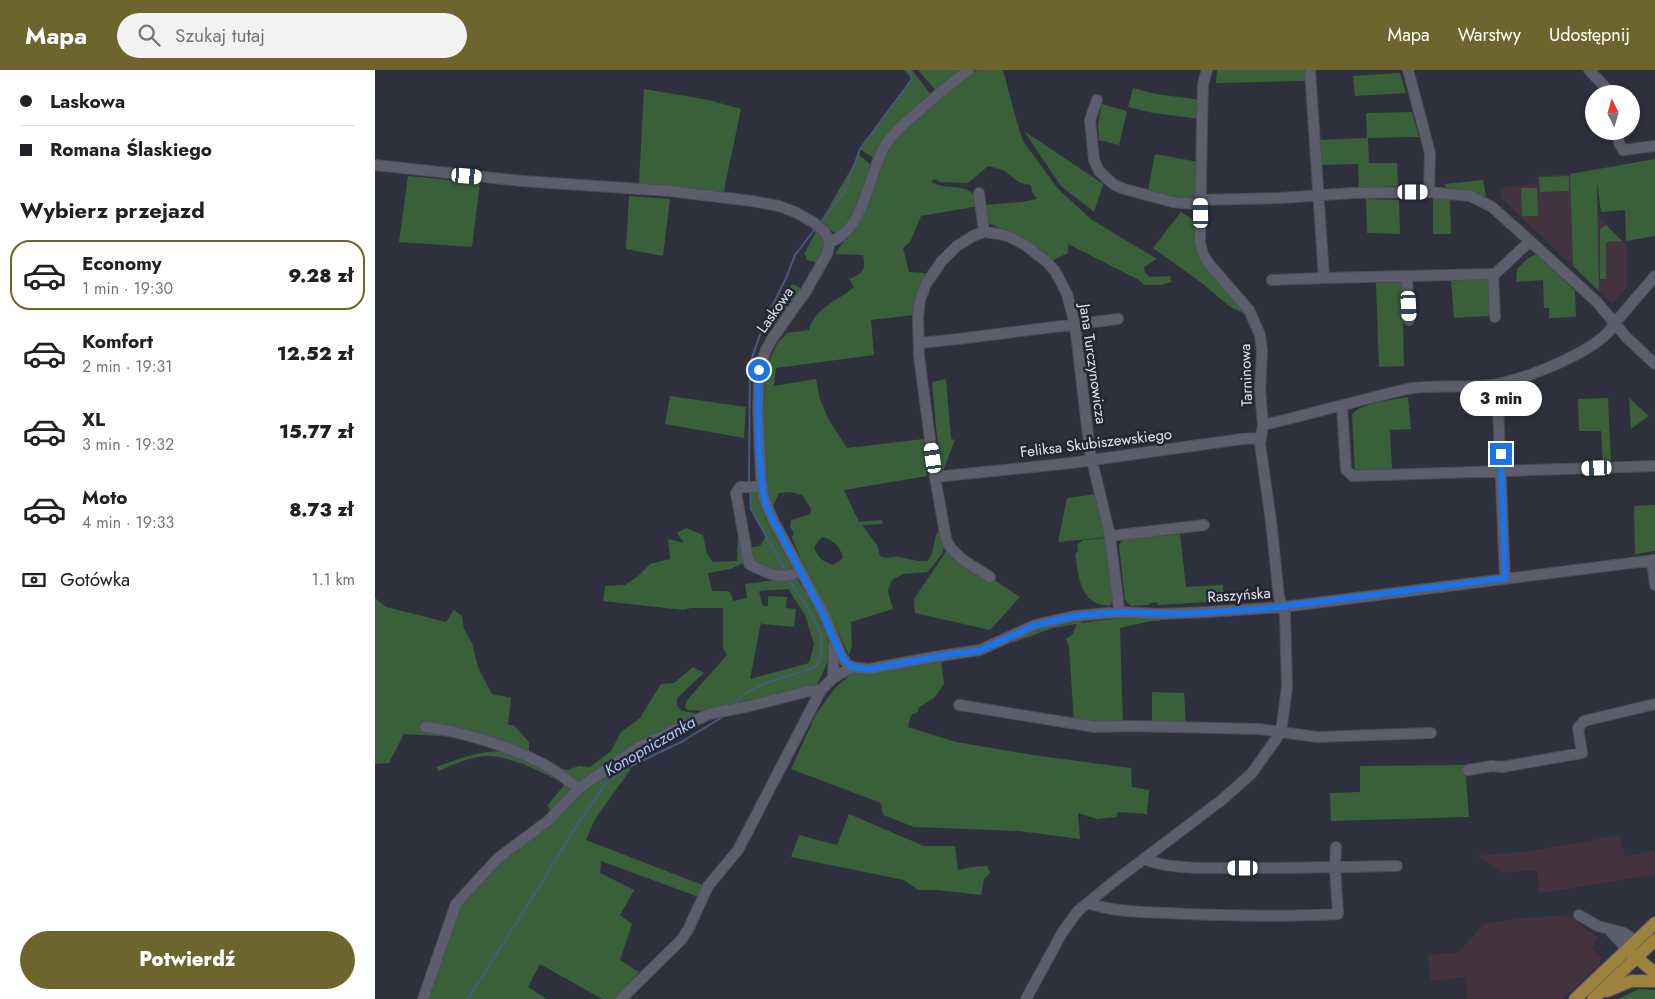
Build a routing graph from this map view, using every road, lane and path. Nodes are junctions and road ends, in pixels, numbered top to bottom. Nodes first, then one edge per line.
1 (969, 70) edge
2 (1207, 70) edge
3 (1309, 70) edge
4 (1408, 70) edge
5 (1589, 70) edge
6 (1603, 85) edge
7 (1097, 100) dead end
8 (1618, 140) edge
9 (1655, 146) edge
10 (375, 165) edge
11 (979, 192) dead end
12 (1429, 192) junction
13 (1318, 196) junction
14 (1201, 200) junction
15 (984, 232) junction
16 (1530, 241) junction
17 (830, 242) junction
18 (1493, 274) junction
19 (1407, 276) junction
20 (1655, 276) edge
21 (1324, 278) junction
22 (1272, 280) dead end
23 (1495, 317) dead end
24 (1118, 319) dead end
25 (1409, 320) dead end
26 (1614, 324) junction
27 (1075, 325) junction
28 (919, 342) junction
29 (1655, 364) edge
30 (1497, 384) junction
31 (1342, 406) junction
32 (1263, 425) junction
33 (1261, 438) junction
34 (1091, 460) junction
35 (1655, 466) edge
36 (1501, 472) junction
37 (935, 477) junction
38 (754, 487) junction
39 (1204, 525) dead end
40 (1110, 536) junction
41 (1653, 560) edge
42 (799, 571) junction
43 (990, 577) dead end
44 (1505, 578) junction
45 (1655, 585) edge
46 (1283, 607) junction
47 (1121, 612) junction
48 (834, 640) junction
49 (852, 667) junction
50 (833, 678) junction
51 (821, 690) junction
52 (1655, 704) edge
53 (959, 705) dead end
54 (425, 727) dead end
55 (1281, 732) junction
56 (1431, 733) dead end
57 (1468, 770) dead end
58 (579, 788) junction
59 (1336, 847) dead end
60 (1145, 859) junction
61 (1397, 866) dead end
62 (1335, 868) junction
63 (1088, 904) junction
64 (1579, 915) dead end
65 (1655, 923) edge
66 (1655, 940) edge
67 (1636, 949) junction
68 (1655, 958) edge
69 (1655, 973) edge
70 (1655, 981) edge
71 (1595, 998) edge
72 (423, 999) edge
73 (621, 999) edge
74 (1026, 999) edge
75 (1575, 999) edge

1 - 17 street, Laskowa
2 - 14 street, Tarninowa
3 - 13 street
4 - 12 street
5 - 6 street
7 - 14 street
8 - 9 street
10 - 17 street
11 - 15 street
12 - 13 street
12 - 16 street
13 - 14 street
13 - 21 street
14 - 32 street, Tarninowa
15 - 27 street, Jana Turczynowicza
15 - 28 street
16 - 18 street
16 - 26 street
17 - 38 street, Laskowa
18 - 19 street
18 - 23 street
19 - 21 street
19 - 25 street
20 - 26 street
21 - 22 street
24 - 27 street
26 - 29 street
26 - 30 street
27 - 28 street
27 - 34 street, Jana Turczynowicza
28 - 37 street
30 - 31 street
30 - 36 street
31 - 32 street
31 - 36 street
32 - 33 street, Tarninowa
33 - 34 street, Feliksa Skubiszewskiego
33 - 46 street, Tarninowa
34 - 37 street, Feliksa Skubiszewskiego
34 - 40 street, Jana Turczynowicza
35 - 36 street
36 - 44 street
37 - 43 street
38 - 42 street, Laskowa
38 - 42 street
39 - 40 street
40 - 47 street, Jana Turczynowicza
41 - 44 street, Raszyńska
41 - 45 street
42 - 48 street, Laskowa
44 - 46 street, Raszyńska
46 - 47 street, Raszyńska
46 - 55 street, Tarninowa
47 - 49 street, Raszyńska
48 - 49 street, Laskowa
48 - 50 street, Laskowa
49 - 50 street
50 - 51 street
51 - 58 street
51 - 73 street
52 - 57 street
53 - 55 street
54 - 58 street
55 - 56 street
55 - 60 street
58 - 72 street
59 - 62 street
60 - 62 street
60 - 63 street
61 - 62 street
62 - 63 street
63 - 74 street
64 - 67 street
65 - 67 main road
66 - 67 main road
67 - 68 main road
67 - 69 main road
67 - 71 main road
67 - 75 main road
70 - 71 main road

